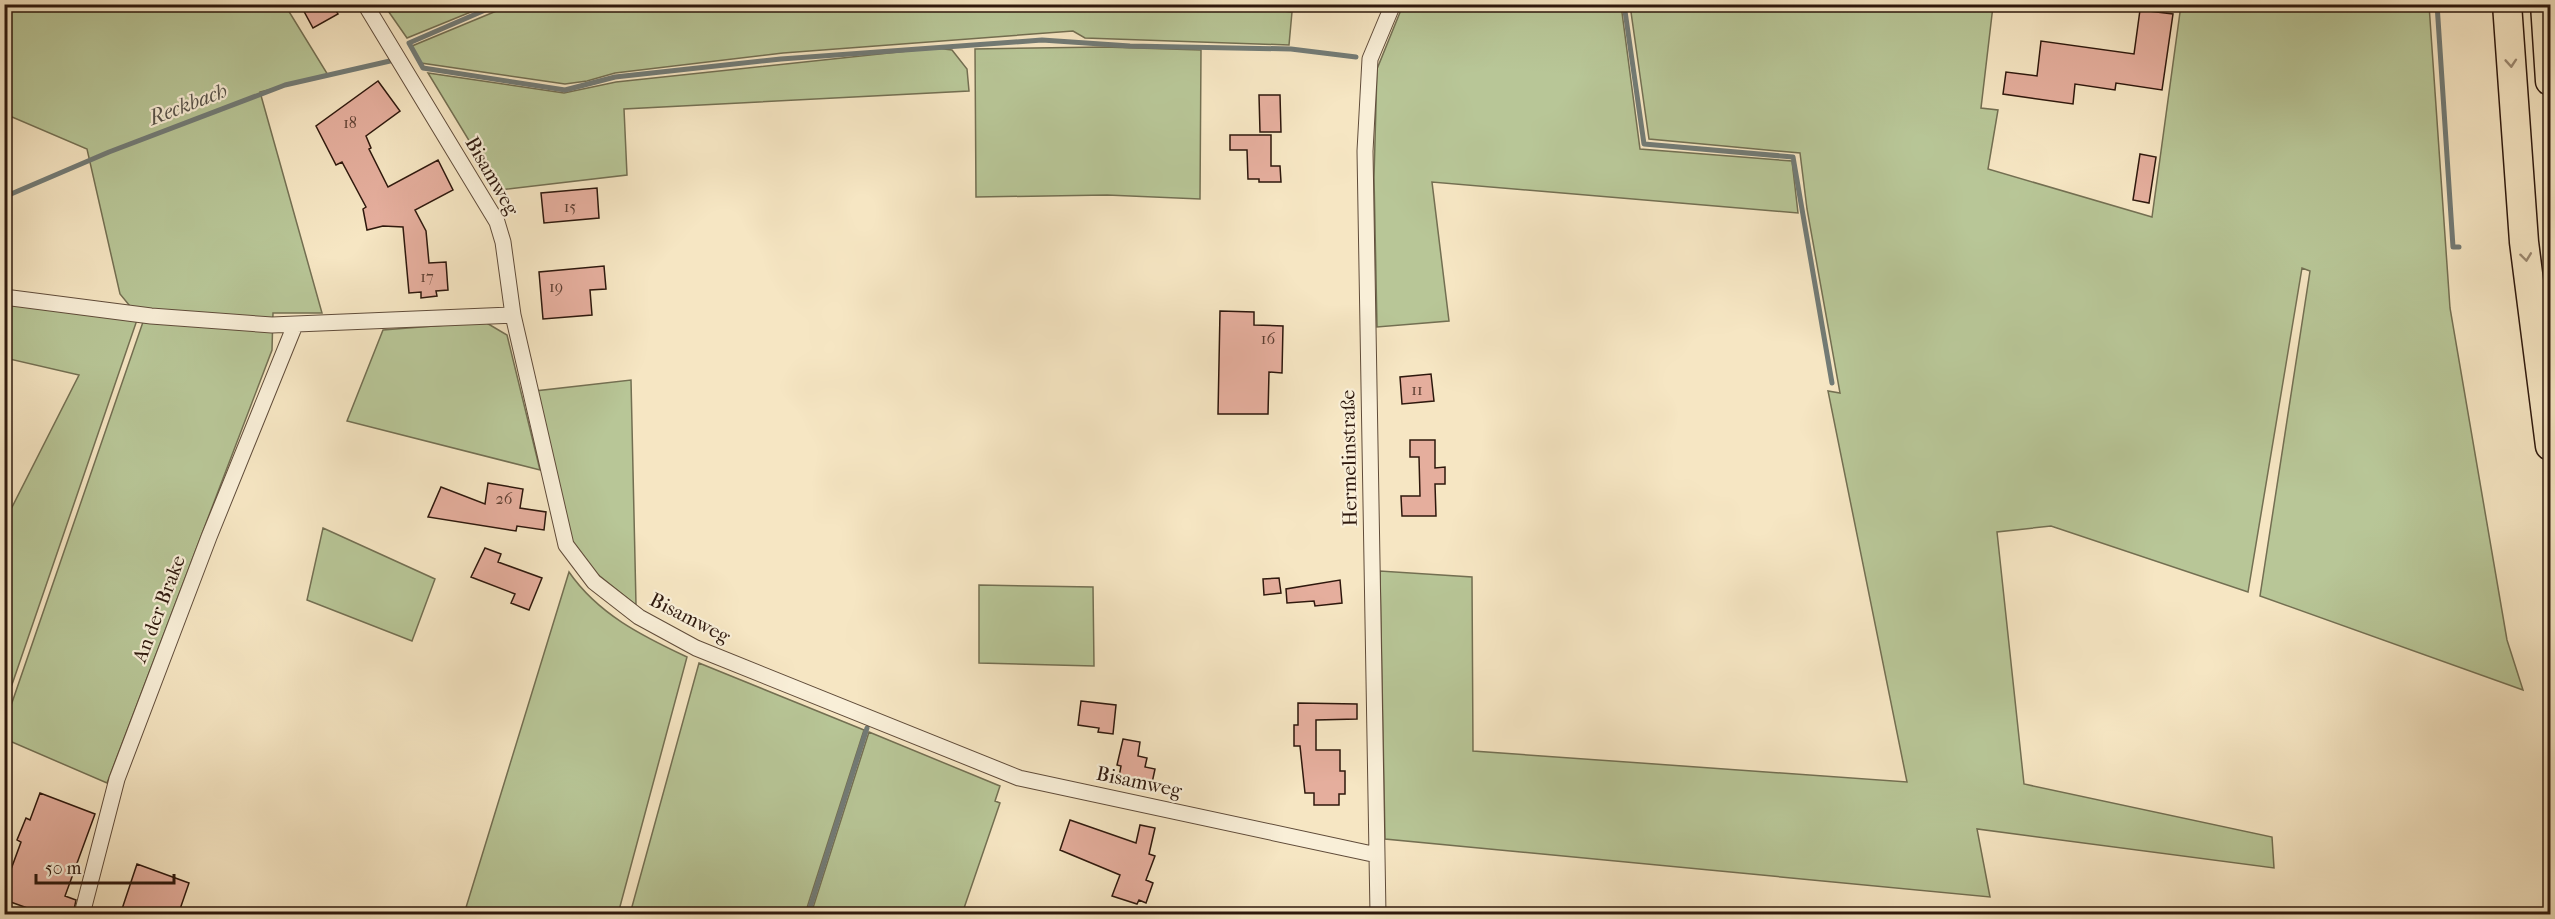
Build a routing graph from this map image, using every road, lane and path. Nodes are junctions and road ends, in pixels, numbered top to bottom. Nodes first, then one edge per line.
1 (366, 4) edge
2 (1393, 4) edge
3 (2506, 4) edge
4 (2545, 4) edge
5 (2550, 81) edge
6 (4, 297) edge
7 (513, 315) junction
8 (295, 325) junction
9 (2550, 446) edge
10 (1377, 855) junction
11 (82, 915) edge
12 (1378, 915) edge

1 - 7 street, Bisamweg
2 - 10 street, Hermelinstraße
3 -> 9 highway
4 - 5 highway
6 - 8 street
7 - 8 street
7 - 10 street, Bisamweg
8 - 11 street, An der Brake
10 - 12 street, Hermelinstraße

